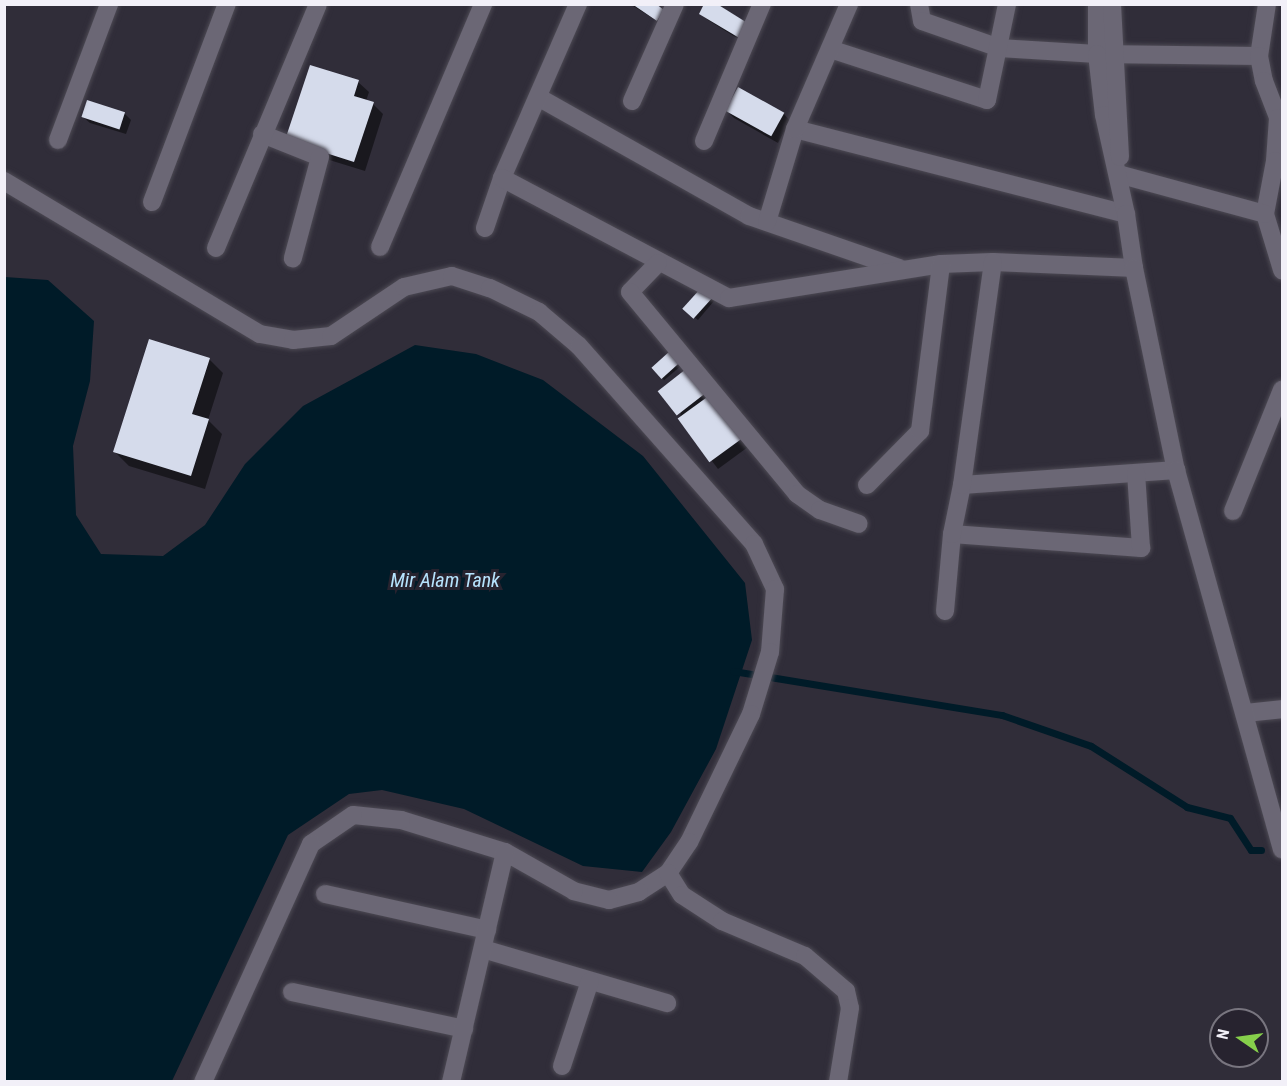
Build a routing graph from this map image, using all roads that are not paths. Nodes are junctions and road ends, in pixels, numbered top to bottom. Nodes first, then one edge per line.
1 (109, 4) edge
2 (227, 4) edge
3 (318, 4) edge
4 (483, 4) edge
5 (578, 4) edge
6 (675, 4) edge
7 (762, 4) edge
8 (849, 4) edge
9 (919, 4) edge
10 (1007, 4) edge
11 (1097, 4) edge
12 (1113, 4) edge
13 (1267, 4) edge
14 (999, 48) junction
15 (830, 49) junction
16 (1106, 54) junction
17 (1259, 56) junction
18 (538, 97) junction
19 (632, 101) dead end
20 (795, 129) junction
21 (262, 134) junction
22 (58, 140) dead end
23 (704, 141) dead end
24 (1118, 174) junction
25 (502, 178) junction
26 (4, 181) edge
27 (152, 202) dead end
28 (1126, 214) junction
29 (1265, 214) junction
30 (767, 222) junction
31 (485, 228) dead end
32 (380, 247) dead end
33 (216, 248) dead end
34 (293, 258) dead end
35 (993, 262) junction
36 (658, 263) junction
37 (941, 264) junction
38 (1134, 268) junction
39 (901, 269) junction
40 (1282, 270) edge
41 (1282, 390) edge
42 (1176, 470) junction
43 (1136, 473) junction
44 (867, 485) dead end
45 (962, 485) junction
46 (1233, 511) dead end
47 (859, 524) dead end
48 (952, 534) junction
49 (945, 611) dead end
50 (1282, 710) edge
51 (1245, 713) junction
52 (1282, 849) edge
53 (505, 852) junction
54 (668, 873) junction
55 (325, 894) dead end
56 (487, 930) junction
57 (483, 949) junction
58 (590, 981) junction
59 (292, 992) dead end
60 (667, 1003) dead end
61 (464, 1029) junction
62 (562, 1066) dead end
63 (203, 1082) edge
64 (451, 1082) edge
65 (838, 1082) edge

1 - 22 street
2 - 27 street
3 - 21 street
4 - 32 street
5 - 18 street
6 - 19 street
7 - 23 street
8 - 15 street
9 - 14 street
10 - 14 street
11 - 16 street
12 - 16 street
13 - 17 street
14 - 15 street
14 - 16 street
15 - 20 street
16 - 17 street
16 - 24 street
17 - 29 street
18 - 25 street
18 - 30 street
20 - 28 street
20 - 30 street
21 - 33 street
21 - 34 street
24 - 28 street
24 - 29 street
25 - 31 street
25 - 36 street
26 - 54 street
28 - 38 street
29 - 40 street
30 - 39 street
35 - 37 street
35 - 38 street
35 - 45 street
36 - 39 street
36 - 47 street
37 - 39 street
37 - 44 street
38 - 42 street
41 - 46 street
42 - 43 street
42 - 51 street
43 - 45 street
43 - 48 street
45 - 48 street
48 - 49 street
50 - 51 street
51 - 52 street
53 - 54 street
53 - 56 street
53 - 63 street
54 - 65 street
55 - 56 street
56 - 57 street
57 - 58 street
57 - 61 street
58 - 60 street
58 - 62 street
59 - 61 street
61 - 64 street

